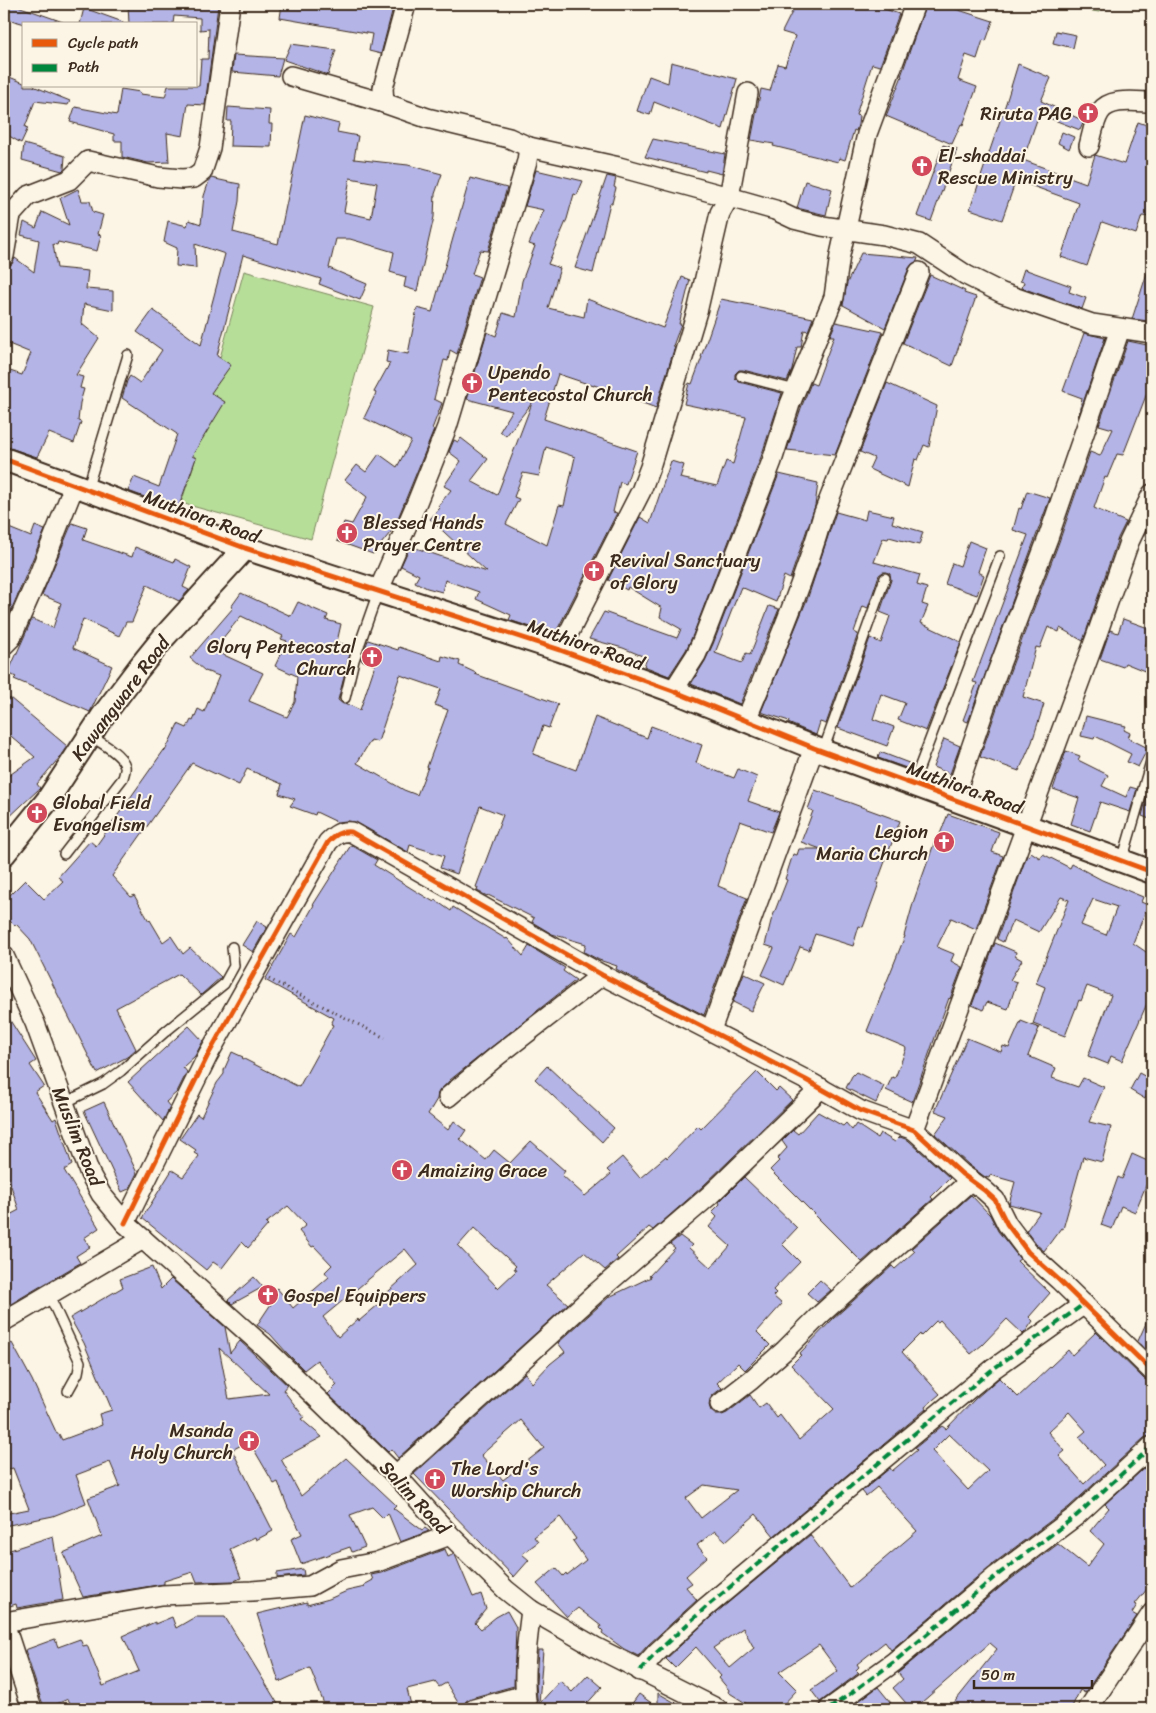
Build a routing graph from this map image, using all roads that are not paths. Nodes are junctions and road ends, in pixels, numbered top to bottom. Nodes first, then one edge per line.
1 (230, 4) edge
2 (406, 4) edge
3 (915, 4) edge
4 (291, 76) dead end
5 (748, 93) dead end
6 (1152, 102) edge
7 (384, 103) junction
8 (1089, 146) dead end
9 (529, 147) junction
10 (730, 197) junction
11 (7, 214) edge
12 (845, 230) junction
13 (4, 256) edge
14 (919, 272) dead end
15 (1120, 329) junction
16 (1152, 333) edge
17 (128, 355) dead end
18 (741, 376) dead end
19 (796, 390) junction
20 (4, 459) edge
21 (81, 488) junction
22 (1152, 494) edge
23 (245, 548) junction
24 (1000, 556) dead end
25 (885, 578) dead end
26 (378, 592) junction
27 (4, 645) edge
28 (560, 650) junction
29 (673, 691) junction
30 (345, 698) dead end
31 (746, 720) junction
32 (89, 736) junction
33 (819, 750) junction
34 (1152, 758) edge
35 (912, 784) junction
36 (954, 798) junction
37 (1025, 825) junction
38 (4, 854) edge
39 (64, 854) dead end
40 (1122, 861) junction
41 (1152, 872) edge
42 (232, 947) dead end
43 (4, 956) edge
44 (602, 975) junction
45 (711, 1030) junction
46 (821, 1088) junction
47 (448, 1097) dead end
48 (64, 1103) junction
49 (914, 1130) junction
50 (971, 1180) junction
51 (125, 1223) junction
52 (143, 1239) junction
53 (48, 1295) junction
54 (1084, 1304) junction
55 (4, 1321) edge
56 (1152, 1371) edge
57 (68, 1391) dead end
58 (720, 1404) dead end
59 (1152, 1446) edge
60 (396, 1475) junction
61 (450, 1535) junction
62 (531, 1610) junction
63 (1152, 1613) edge
64 (4, 1623) edge
65 (640, 1671) junction
66 (526, 1702) edge
67 (32, 1709) edge
68 (474, 1709) edge
69 (718, 1709) edge
70 (829, 1709) edge
71 (1088, 1709) edge

1 - 11 street
2 - 7 street
3 - 12 street
4 - 7 street
5 - 10 street
6 - 8 street
7 - 9 street
9 - 10 street
9 - 26 street
10 - 12 street
10 - 28 street
11 - 13 street
12 - 15 street
12 - 19 street
14 - 31 street
15 - 16 street
15 - 36 street
17 - 21 lane
18 - 19 lane
19 - 29 street
20 - 21 street, Muthiora Road
21 - 23 street, Muthiora Road
21 - 27 street
22 - 37 street
23 - 26 street, Muthiora Road
23 - 32 street, Kawangware Road
24 - 35 lane
25 - 33 lane
26 - 28 street, Muthiora Road
26 - 30 lane
28 - 29 street, Muthiora Road
29 - 31 street, Muthiora Road
31 - 33 street, Muthiora Road
32 - 38 street, Kawangware Road
32 - 39 lane
33 - 35 street, Muthiora Road
33 - 45 street
34 - 40 lane
35 - 36 street, Muthiora Road
36 - 37 street, Muthiora Road
37 - 40 street, Muthiora Road
37 - 49 street
40 - 41 street, Muthiora Road
42 - 48 lane
43 - 48 street, Muslim Road
44 - 45 street
44 - 47 street
44 - 51 street
45 - 46 street
46 - 49 street
46 - 60 street
48 - 51 street, Muslim Road
49 - 50 street
50 - 54 street
50 - 58 street
51 - 52 street, Muslim Road
52 - 53 street
52 - 60 street, Salim Road
53 - 55 street
53 - 57 lane
54 - 56 street
54 - 65 street
59 - 70 street
60 - 61 street, Salim Road
61 - 62 street, Salim Road
61 - 64 street
62 - 65 street, Salim Road
62 - 66 street
63 - 71 street
64 - 67 street
65 - 69 street, Salim Road
66 - 68 street

